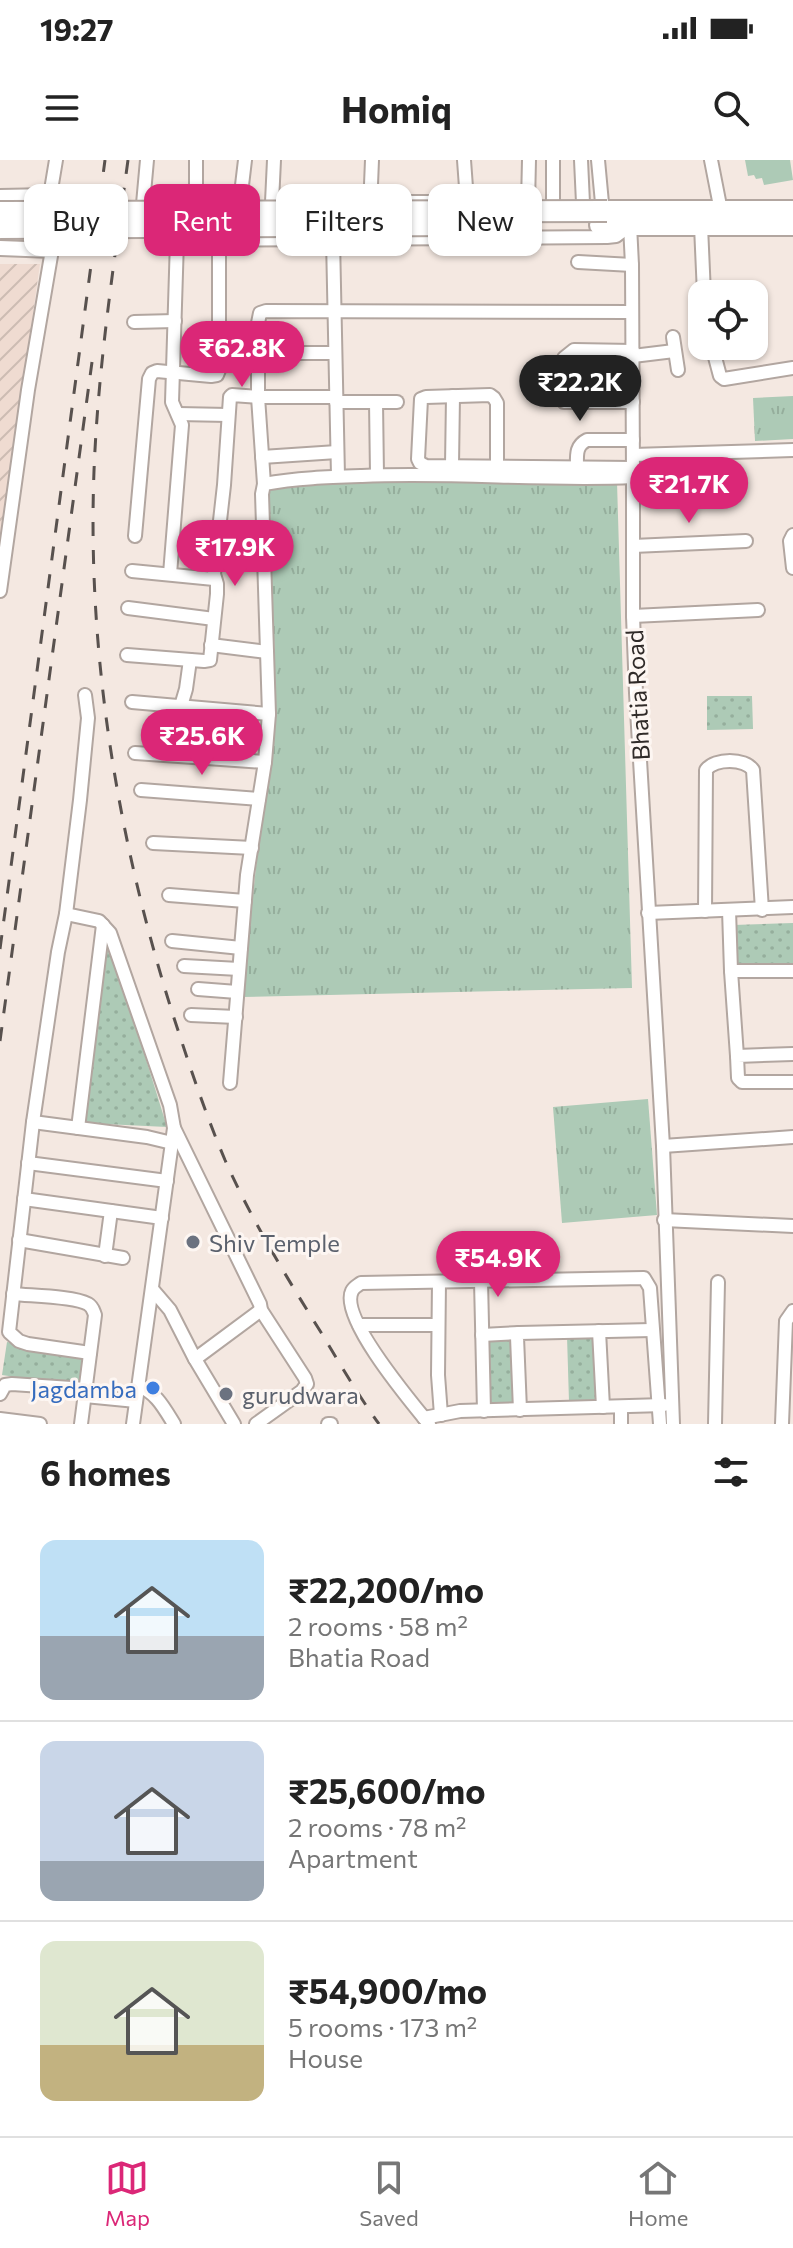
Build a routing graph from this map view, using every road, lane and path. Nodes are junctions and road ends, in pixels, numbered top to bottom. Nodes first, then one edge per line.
1 (56, 160) edge
2 (147, 160) edge
3 (196, 160) edge
4 (245, 160) edge
5 (274, 160) edge
6 (372, 160) edge
7 (464, 160) edge
8 (529, 160) edge
9 (553, 160) edge
10 (581, 160) edge
11 (598, 160) edge
12 (711, 160) edge
13 (52, 184) edge
14 (145, 184) edge
15 (196, 184) edge
16 (242, 184) edge
17 (371, 184) edge
18 (466, 184) edge
19 (528, 184) edge
20 (0, 197) edge
21 (24, 197) edge
22 (260, 202) edge
23 (272, 202) junction
24 (276, 202) edge
25 (542, 203) edge
26 (553, 203) junction
27 (583, 203) junction
28 (721, 211) junction
29 (793, 211) edge
30 (0, 212) edge
31 (613, 215) junction
32 (793, 225) edge
33 (701, 226) junction
34 (0, 228) edge
35 (412, 239) edge
36 (0, 248) edge
37 (24, 249) edge
38 (51, 256) edge
39 (177, 256) edge
40 (219, 256) edge
41 (333, 256) edge
42 (578, 262) dead end
43 (632, 265) junction
44 (703, 280) edge
45 (334, 311) junction
46 (632, 312) junction
47 (175, 321) junction
48 (134, 322) dead end
49 (258, 353) junction
50 (335, 353) junction
51 (633, 353) junction
52 (716, 360) edge
53 (793, 368) edge
54 (678, 370) dead end
55 (173, 373) junction
56 (453, 396) junction
57 (258, 397) junction
58 (336, 400) junction
59 (376, 402) junction
60 (397, 402) dead end
61 (633, 402) junction
62 (178, 414) junction
63 (228, 415) junction
64 (633, 440) junction
65 (793, 450) edge
66 (337, 452) junction
67 (262, 457) junction
68 (452, 465) junction
69 (497, 466) junction
70 (633, 467) junction
71 (577, 468) junction
72 (377, 475) junction
73 (338, 476) junction
74 (264, 484) junction
75 (793, 535) edge
76 (135, 536) dead end
77 (746, 541) dead end
78 (633, 546) junction
79 (793, 568) edge
80 (132, 571) dead end
81 (170, 574) junction
82 (214, 579) junction
83 (0, 591) edge
84 (128, 608) dead end
85 (758, 610) dead end
86 (633, 616) junction
87 (214, 619) junction
88 (211, 645) junction
89 (267, 652) junction
90 (127, 655) dead end
91 (190, 660) junction
92 (85, 695) dead end
93 (132, 702) dead end
94 (181, 706) junction
95 (269, 714) junction
96 (135, 753) dead end
97 (265, 762) junction
98 (141, 790) dead end
99 (259, 799) junction
100 (153, 843) dead end
101 (252, 848) junction
102 (169, 895) dead end
103 (245, 901) junction
104 (793, 907) edge
105 (729, 910) junction
106 (762, 910) junction
107 (705, 911) junction
108 (648, 913) junction
109 (66, 914) junction
110 (103, 925) junction
111 (172, 941) dead end
112 (241, 948) junction
113 (184, 966) dead end
114 (239, 969) junction
115 (731, 971) junction
116 (793, 971) edge
117 (198, 989) dead end
118 (237, 992) junction
119 (191, 1015) dead end
120 (236, 1017) junction
121 (793, 1054) edge
122 (737, 1056) junction
123 (793, 1082) edge
124 (230, 1083) dead end
125 (33, 1122) junction
126 (78, 1128) junction
127 (174, 1128) junction
128 (793, 1137) edge
129 (172, 1143) junction
130 (663, 1146) junction
131 (28, 1163) junction
132 (167, 1181) junction
133 (24, 1199) junction
134 (111, 1211) junction
135 (162, 1218) junction
136 (664, 1220) junction
137 (793, 1226) edge
138 (19, 1240) junction
139 (105, 1256) junction
140 (123, 1258) dead end
141 (481, 1281) junction
142 (439, 1282) junction
143 (718, 1282) dead end
144 (152, 1289) junction
145 (13, 1294) junction
146 (261, 1310) junction
147 (793, 1311) edge
148 (359, 1325) junction
149 (437, 1325) junction
150 (652, 1330) junction
151 (599, 1331) junction
152 (519, 1333) junction
153 (482, 1335) junction
154 (90, 1353) junction
155 (195, 1359) junction
156 (789, 1368) edge
157 (138, 1386) junction
158 (86, 1392) junction
159 (0, 1394) edge
160 (136, 1401) junction
161 (672, 1404) junction
162 (658, 1405) junction
163 (603, 1407) junction
164 (621, 1407) junction
165 (520, 1410) junction
166 (484, 1411) junction
167 (441, 1415) junction
168 (0, 1419) edge
169 (427, 1421) edge
170 (40, 1424) edge
171 (81, 1424) edge
172 (133, 1424) edge
173 (174, 1424) edge
174 (234, 1424) edge
175 (256, 1424) edge
176 (621, 1424) edge
177 (660, 1424) edge
178 (673, 1424) edge
179 (715, 1424) edge
180 (782, 1424) edge

1 - 13 street
2 - 14 street
3 - 15 street
4 - 16 street
5 - 23 street
6 - 17 street
7 - 18 street
8 - 19 street
9 - 26 street
10 - 27 street
11 - 31 street, Bhatia Road
12 - 28 street
20 - 21 street
22 - 23 street
23 - 24 street
25 - 26 street
26 - 27 street
27 - 31 street
28 - 29 highway
28 - 31 highway
30 - 31 highway, bridge
31 - 33 highway
31 - 34 highway, bridge
31 - 35 street
31 - 43 street, Bhatia Road
32 - 33 highway
33 - 44 street
36 - 37 street
38 - 83 street
39 - 47 street
40 - 55 street
41 - 45 street
42 - 43 street
43 - 46 street, Bhatia Road
45 - 46 street
45 - 49 street
45 - 50 street
46 - 51 street, Bhatia Road
47 - 48 street
47 - 55 street
49 - 50 street
49 - 57 street
50 - 58 street
51 - 54 street
51 - 61 street, Bhatia Road
51 - 61 street
52 - 53 street
55 - 62 street
55 - 76 street
56 - 68 street
56 - 68 street
56 - 69 street
57 - 58 street
57 - 63 street
57 - 67 street
58 - 59 street
58 - 66 street
59 - 60 street
59 - 72 street
61 - 64 street, Bhatia Road
62 - 63 street
62 - 81 street
63 - 82 street
64 - 70 street, Bhatia Road
64 - 71 street
65 - 70 street
66 - 67 street
66 - 73 street
67 - 74 street
68 - 69 street
69 - 71 street
70 - 71 street
70 - 72 street
70 - 78 street, Bhatia Road
72 - 73 street
73 - 74 street
74 - 89 street
75 - 79 street
77 - 78 street
78 - 86 street, Bhatia Road
80 - 81 street
81 - 82 street
82 - 87 street
84 - 87 street
85 - 86 street
86 - 108 street, Bhatia Road
87 - 88 street
88 - 89 street
88 - 91 street
89 - 95 street
90 - 91 street
91 - 94 street
92 - 109 street
93 - 94 street
94 - 95 street
95 - 97 street
96 - 97 street
97 - 99 street
98 - 99 street
99 - 101 street
100 - 101 street
101 - 103 street
102 - 103 street
103 - 112 street
104 - 106 street
105 - 106 street
105 - 107 street
105 - 115 street
106 - 107 street
107 - 108 street
108 - 130 street, Bhatia Road
109 - 110 street
109 - 125 street
110 - 126 street
110 - 127 street
111 - 112 street
112 - 114 street
113 - 114 street
114 - 118 street
115 - 116 street
115 - 122 street
117 - 118 street
118 - 120 street
119 - 120 street
120 - 124 street
121 - 122 street
122 - 123 street
125 - 126 street
125 - 131 street
126 - 129 street
127 - 129 street
127 - 146 street
128 - 130 street
129 - 132 street
130 - 136 street, Bhatia Road
131 - 132 street
131 - 133 street
132 - 135 street
133 - 134 street
133 - 138 street
134 - 135 street
134 - 139 street
135 - 144 street
136 - 137 street
136 - 161 street, Bhatia Road
138 - 139 street
138 - 145 street
139 - 140 street
141 - 142 street
141 - 150 street
141 - 153 street
142 - 148 street
142 - 149 street
143 - 179 street
144 - 155 street
144 - 157 street
145 - 154 street
145 - 154 street
146 - 155 street
146 - 175 street
147 - 156 street
148 - 149 street
148 - 169 street
149 - 167 street
150 - 151 street
150 - 162 street
151 - 152 street
151 - 163 street
152 - 153 street
152 - 165 street
153 - 166 street
154 - 158 street
155 - 174 street
156 - 180 street
157 - 160 street
157 - 173 street
158 - 159 street
158 - 160 street
158 - 171 street
160 - 172 street
161 - 162 street
161 - 178 street, Bhatia Road
162 - 164 street
162 - 177 street
163 - 164 street
163 - 165 street
164 - 176 street
165 - 166 street
166 - 167 street
167 - 169 street
168 - 170 street

